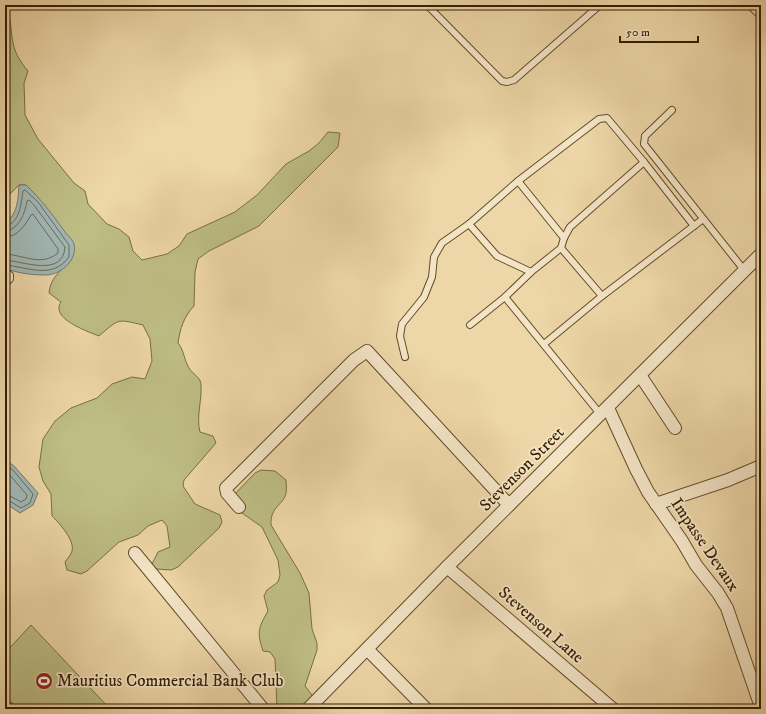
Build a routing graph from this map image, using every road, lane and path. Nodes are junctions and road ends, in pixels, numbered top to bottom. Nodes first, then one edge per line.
1 (427, 5) edge
2 (600, 5) edge
3 (749, 5) edge
4 (761, 16) edge
5 (672, 110) dead end
6 (644, 162) junction
7 (518, 181) junction
8 (703, 218) junction
9 (468, 224) junction
10 (694, 226) junction
11 (564, 238) junction
12 (561, 248) junction
13 (761, 254) edge
14 (744, 270) junction
15 (5, 272) edge
16 (531, 272) junction
17 (5, 284) edge
18 (602, 296) junction
19 (505, 297) junction
20 (470, 325) dead end
21 (544, 344) junction
22 (405, 357) dead end
23 (640, 375) junction
24 (604, 411) junction
25 (675, 428) dead end
26 (761, 466) edge
27 (656, 504) junction
28 (509, 505) junction
29 (239, 507) dead end
30 (135, 553) dead end
31 (447, 567) junction
32 (367, 649) junction
33 (761, 707) edge
34 (263, 709) edge
35 (308, 709) edge
36 (426, 709) edge
37 (613, 709) edge

1 - 2 lane
3 - 4 lane
5 - 8 lane
6 - 7 lane
6 - 10 lane
6 - 11 lane
7 - 9 lane
7 - 11 lane
8 - 10 lane
8 - 14 lane
9 - 16 lane
9 - 22 lane
10 - 18 lane
11 - 12 lane
12 - 16 lane
12 - 18 lane
13 - 14 street, Stevenson Street
14 - 23 street, Stevenson Street
15 - 17 lane
16 - 19 lane
18 - 21 lane
19 - 20 lane
19 - 21 lane
21 - 24 lane
23 - 24 street, Stevenson Street
23 - 25 street
24 - 27 street, Impasse Devaux
24 - 28 street, Stevenson Street
26 - 27 street
27 - 33 street, Impasse Devaux
28 - 29 street
28 - 31 street, Stevenson Street
30 - 34 street
31 - 32 street, Stevenson Street
31 - 37 street, Stevenson Lane
32 - 35 street, Stevenson Street
32 - 36 street

